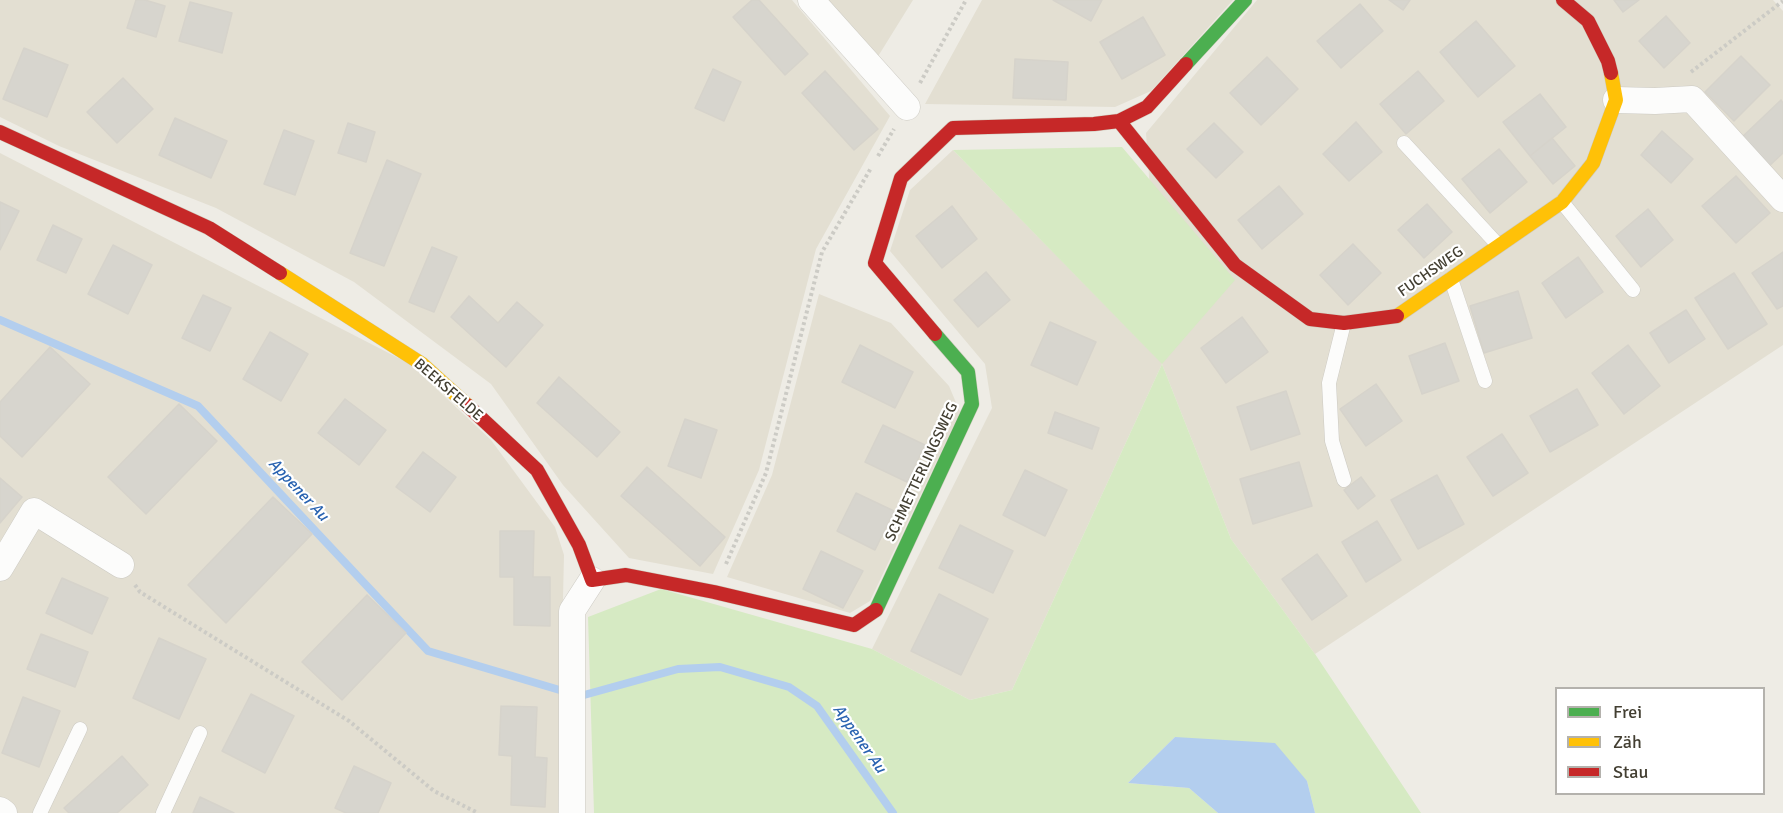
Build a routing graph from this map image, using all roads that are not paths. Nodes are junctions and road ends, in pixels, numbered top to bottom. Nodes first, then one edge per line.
1 (812, 0) edge
2 (1245, 0) edge
3 (1563, 0) edge
4 (1616, 100) junction
5 (907, 107) road end
6 (1119, 121) junction
7 (0, 132) edge
8 (1404, 143) dead end
9 (1783, 199) edge
10 (1562, 202) junction
11 (1499, 245) junction
12 (1451, 279) junction
13 (1633, 290) dead end
14 (1344, 323) junction
15 (1485, 381) dead end
16 (1344, 480) dead end
17 (122, 565) road end
18 (0, 568) edge
19 (592, 580) junction
20 (80, 729) dead end
21 (200, 733) dead end
22 (0, 810) edge
23 (4, 813) edge
24 (40, 813) edge
25 (163, 813) edge
26 (572, 813) edge

1 - 5 street
2 - 6 street, SCHMETTERLINGSWEG
3 - 4 street
4 - 9 street
4 - 10 street, FUCHSWEG
6 - 14 street, FUCHSWEG
6 - 19 street, SCHMETTERLINGSWEG
7 - 19 street, BEEKSFELDE
8 - 11 lane
10 - 11 street, FUCHSWEG
10 - 13 lane
11 - 12 street, FUCHSWEG
12 - 14 street, FUCHSWEG
12 - 15 lane
14 - 16 lane
17 - 18 street
19 - 26 street
20 - 24 lane
21 - 25 lane
22 - 23 street

